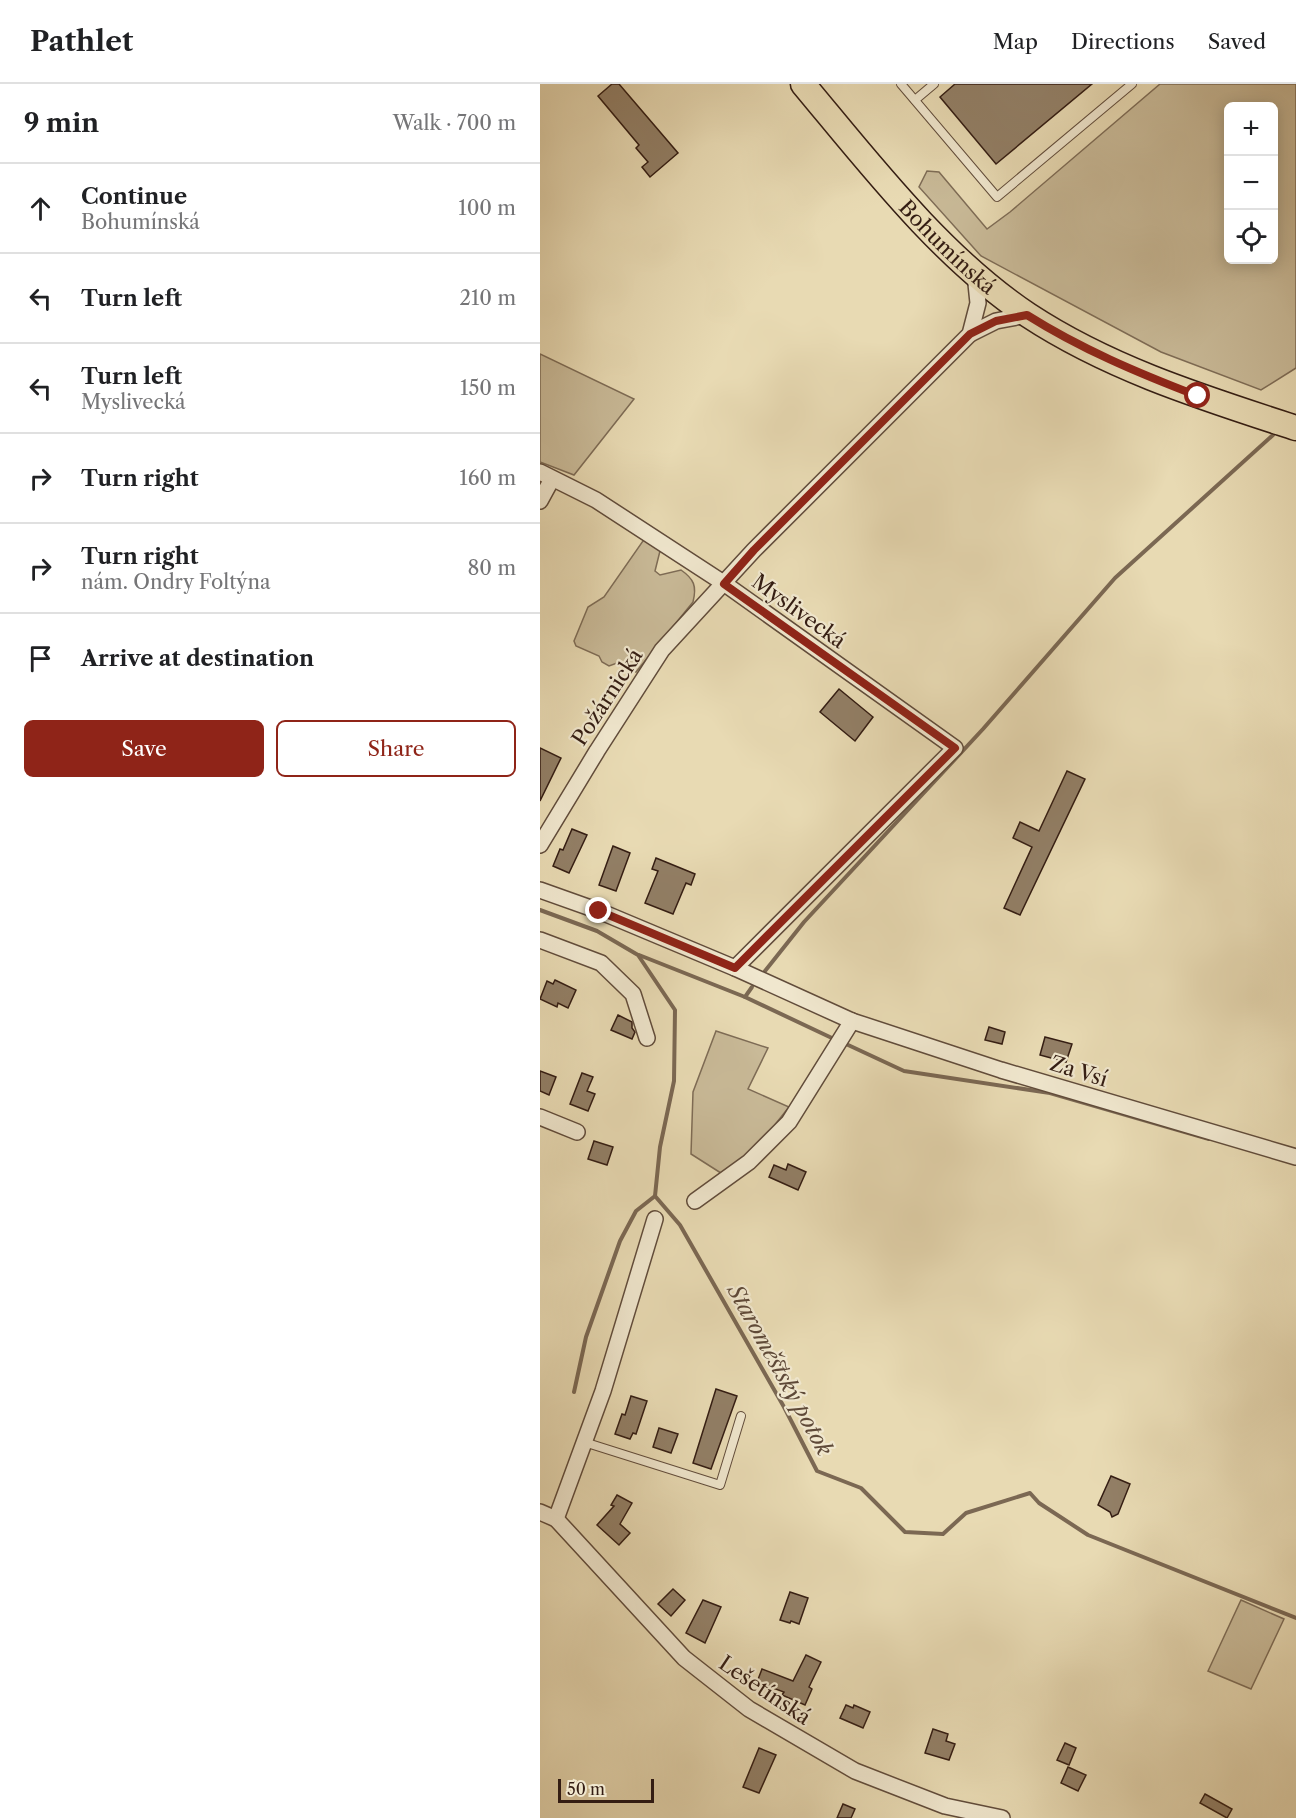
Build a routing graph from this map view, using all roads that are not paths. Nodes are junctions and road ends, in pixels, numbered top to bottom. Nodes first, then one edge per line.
1 (803, 84) edge
2 (902, 84) edge
3 (934, 84) edge
4 (1132, 84) edge
5 (915, 100) junction
6 (975, 274) junction
7 (1027, 315) junction
8 (970, 334) junction
9 (1296, 428) edge
10 (546, 475) edge
11 (540, 501) edge
12 (724, 584) junction
13 (540, 845) edge
14 (540, 890) edge
15 (540, 940) edge
16 (735, 968) junction
17 (852, 1021) junction
18 (646, 1038) dead end
19 (540, 1117) edge
20 (577, 1132) dead end
21 (1296, 1157) edge
22 (695, 1202) dead end
23 (655, 1219) dead end
24 (741, 1416) dead end
25 (584, 1442) junction
26 (540, 1512) edge
27 (556, 1519) junction
28 (1002, 1818) edge

1 - 6 main road, Bohumínská
2 - 5 lane
3 - 5 lane
4 - 5 lane
6 - 7 main road, Bohumínská
6 - 8 street
7 - 8 street
7 - 9 main road, Bohumínská
8 - 12 street, Požárnická
10 - 11 street, Myslivecká
10 - 12 street, Myslivecká
12 - 13 street, Požárnická
12 - 16 street, Myslivecká
14 - 16 street, Za Vsí
15 - 18 street
16 - 17 street, Za Vsí
17 - 21 street, Za Vsí
17 - 22 street
19 - 20 street
23 - 25 street
24 - 25 lane
25 - 27 street
26 - 27 street, Lešetínská
27 - 28 street, Lešetínská

